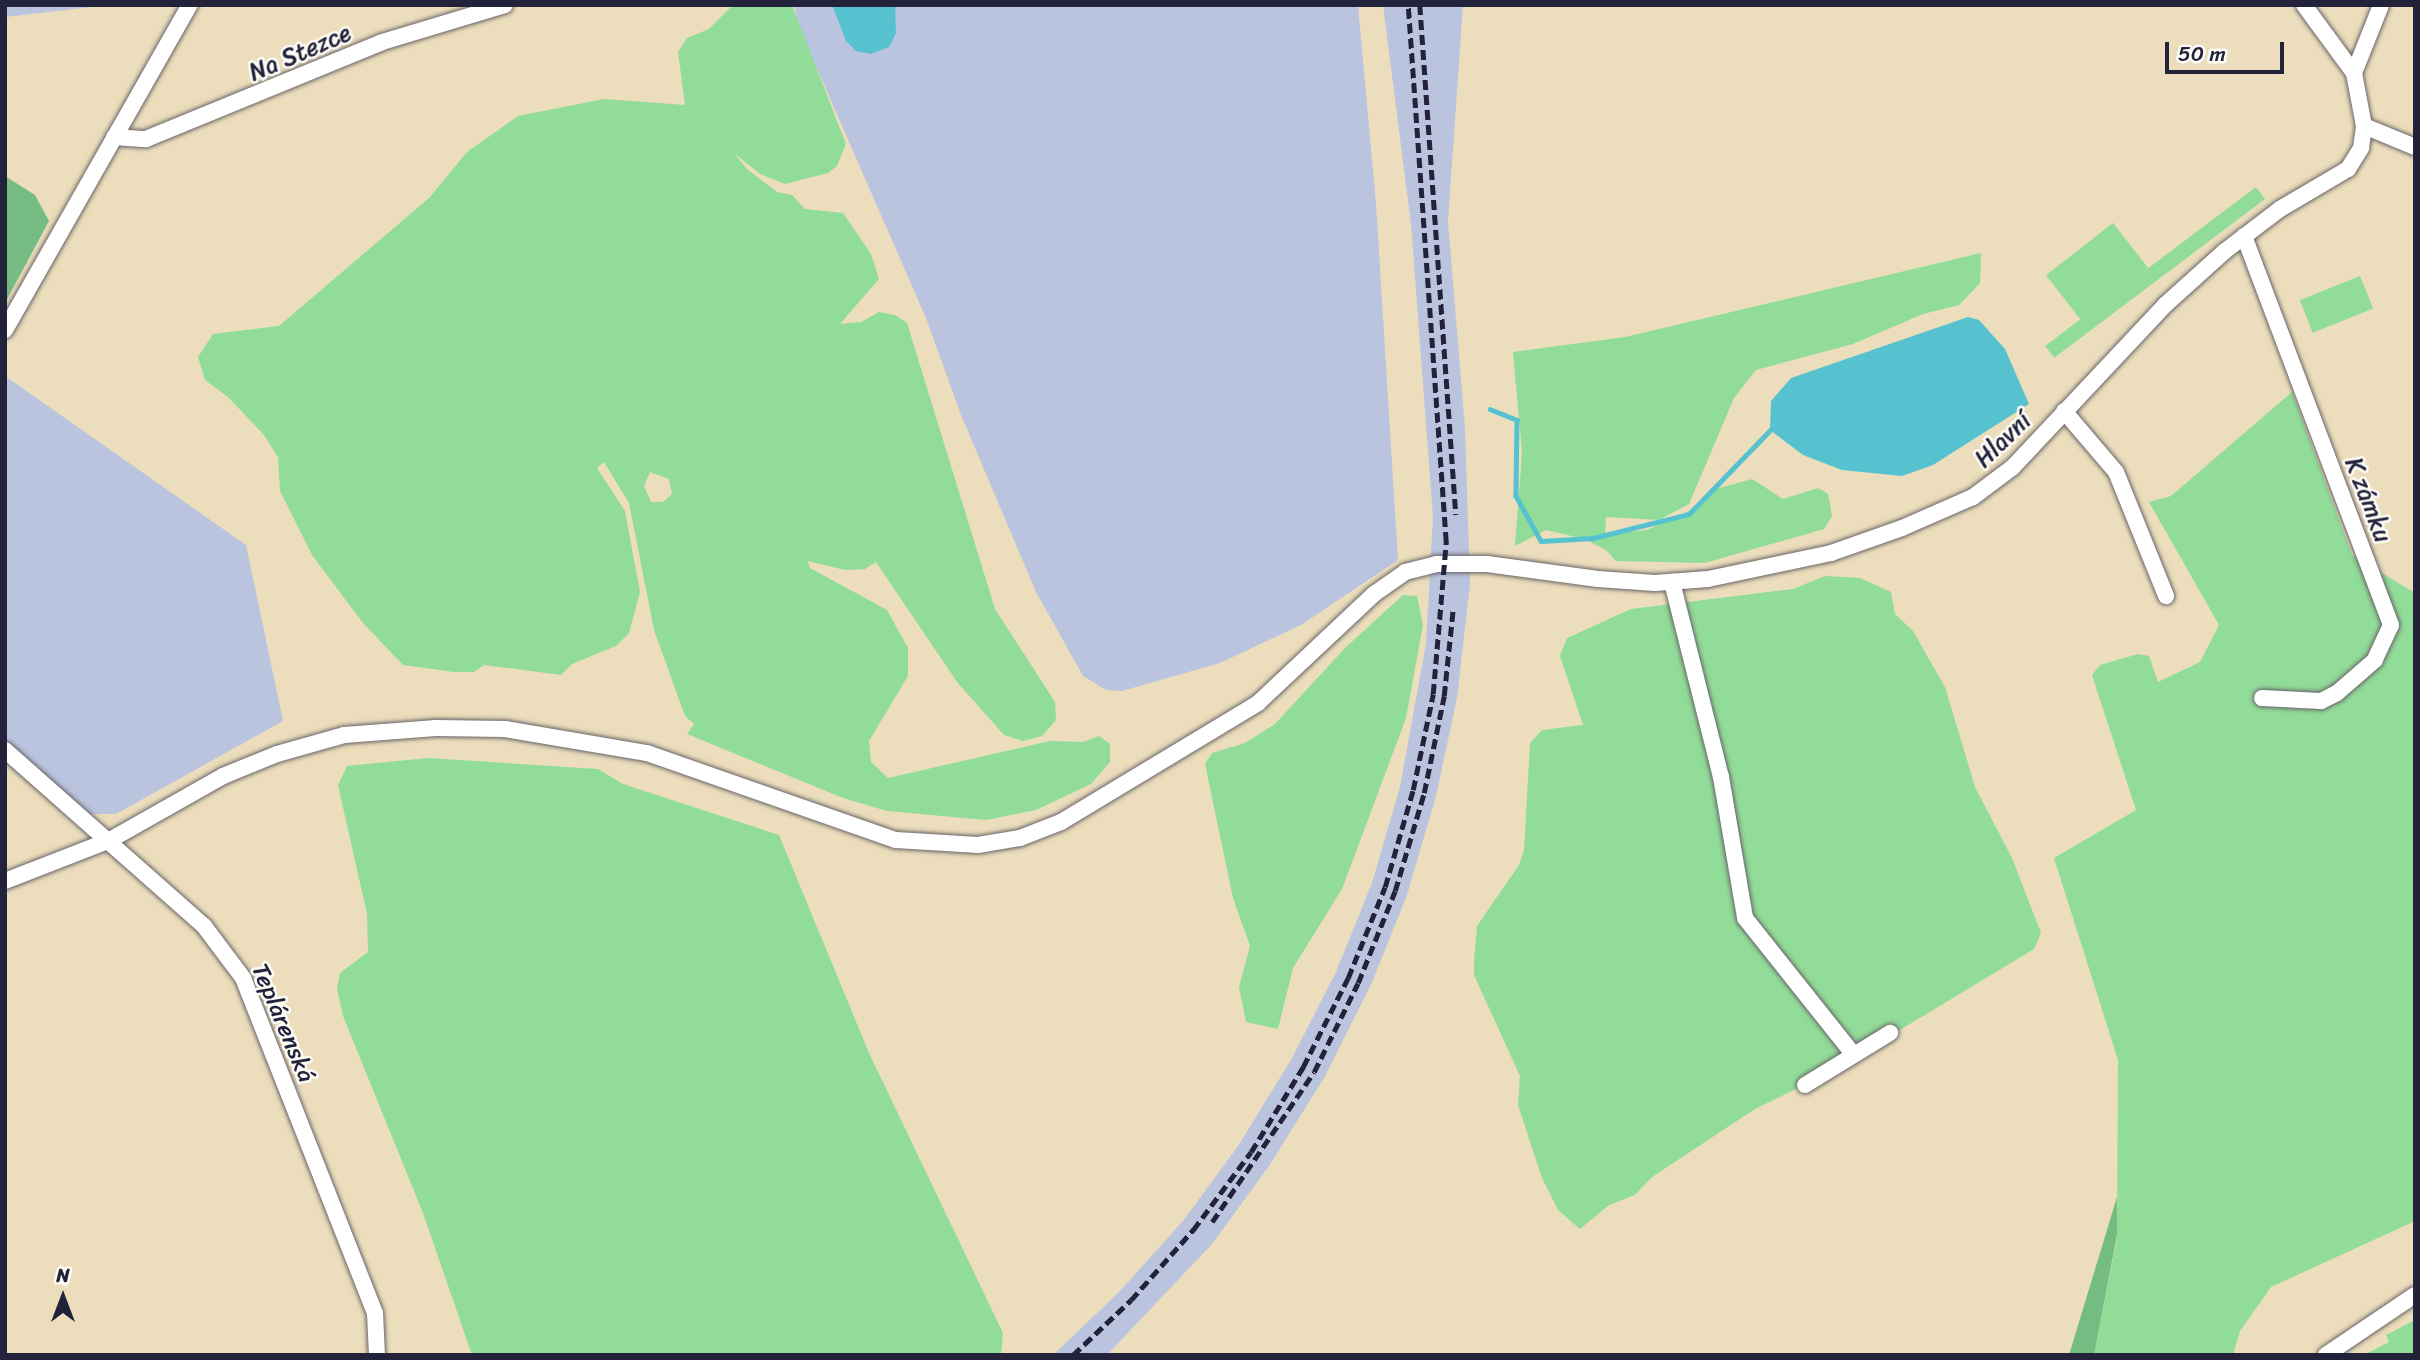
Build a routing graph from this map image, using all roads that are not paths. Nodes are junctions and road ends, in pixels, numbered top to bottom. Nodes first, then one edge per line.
1 (190, 5) edge
2 (505, 5) edge
3 (2304, 5) edge
4 (2381, 5) edge
5 (2354, 73) junction
6 (2364, 126) junction
7 (114, 137) junction
8 (2415, 147) edge
9 (2244, 236) junction
10 (5, 330) edge
11 (2064, 411) junction
12 (1671, 582) junction
13 (2166, 596) dead end
14 (2262, 698) dead end
15 (5, 750) edge
16 (110, 840) junction
17 (5, 881) edge
18 (1890, 1032) dead end
19 (1853, 1054) junction
20 (1805, 1085) dead end
21 (2415, 1295) edge
22 (378, 1353) edge
23 (2326, 1355) edge

1 - 7 street
2 - 7 street, Na Stezce
3 - 5 street
4 - 5 street
5 - 6 street, Hlavní
6 - 8 street
6 - 9 street, Hlavní
7 - 10 street
9 - 11 street, Hlavní
9 - 14 street, K zámku
11 - 12 street, Hlavní
11 - 13 street
12 - 16 street, Hlavní
12 - 19 street
15 - 16 street, Teplárenská
16 - 17 street, Hlavní
16 - 22 street, Teplárenská
18 - 19 street
19 - 20 street
21 - 23 street

